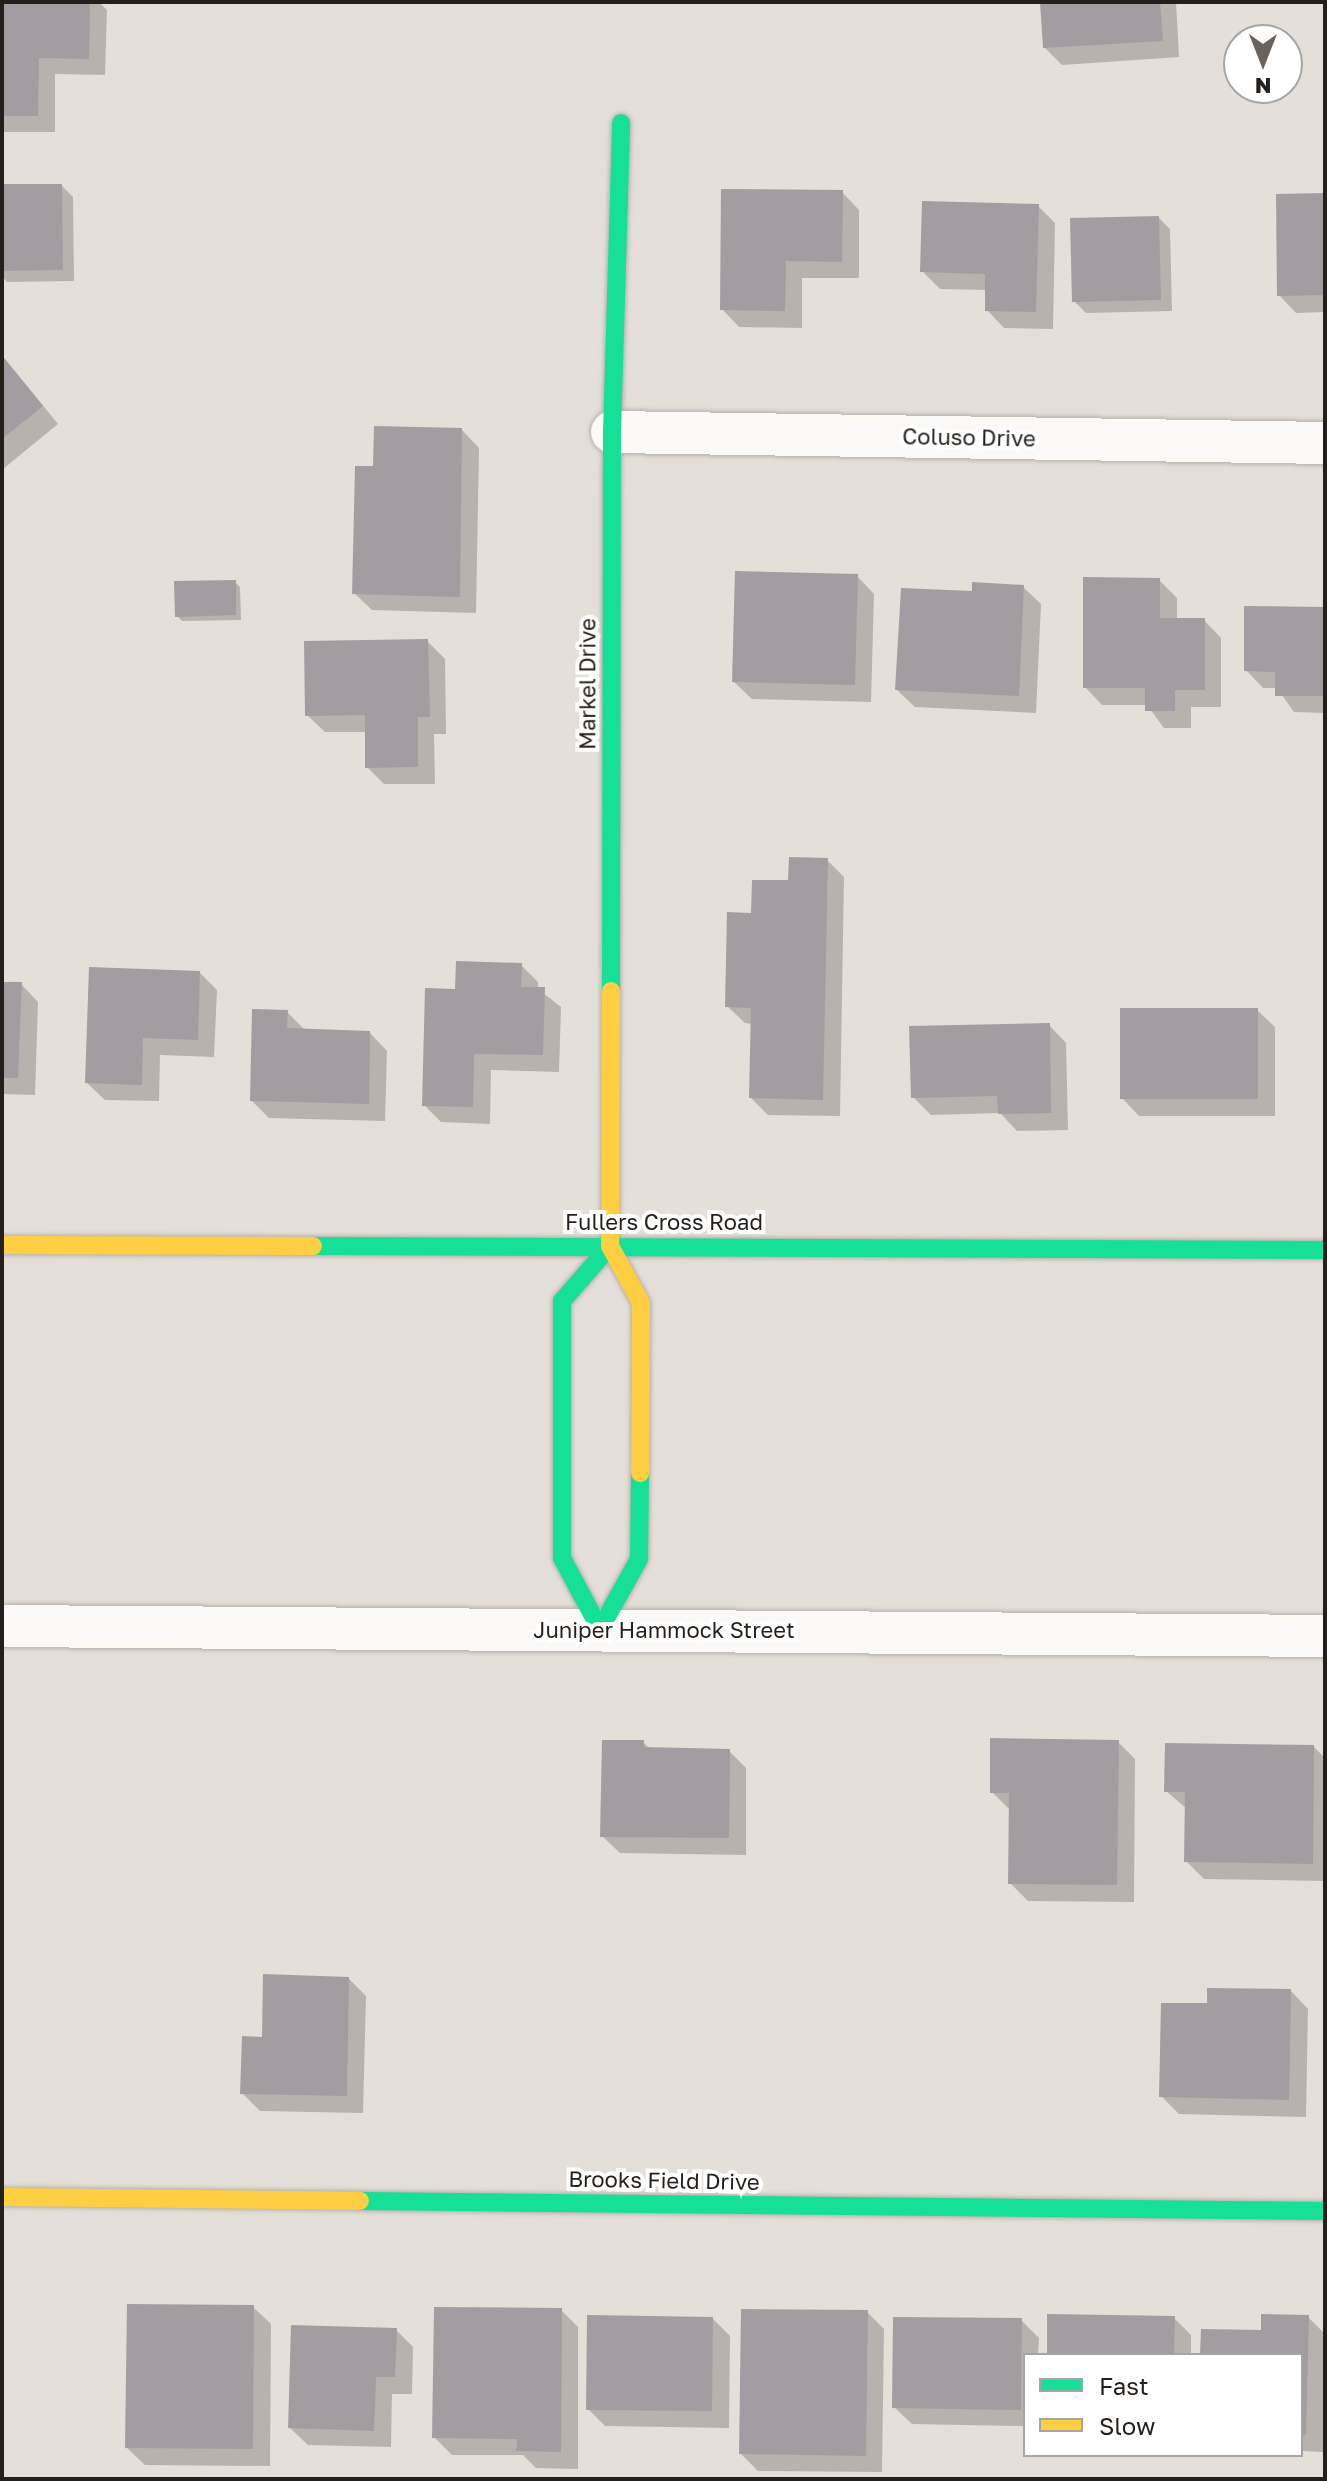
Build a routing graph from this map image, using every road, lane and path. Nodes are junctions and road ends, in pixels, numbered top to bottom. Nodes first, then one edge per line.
1 (621, 123) dead end
2 (612, 432) junction
3 (1325, 443) edge
4 (2, 1245) edge
5 (610, 1246) junction
6 (1325, 1250) edge
7 (2, 1626) edge
8 (600, 1629) junction
9 (1325, 1636) edge
10 (2, 2197) edge
11 (1325, 2211) edge

1 - 2 street, Markel Drive
2 - 3 street, Coluso Drive
2 - 5 street, Markel Drive
4 - 5 street, Fullers Cross Road
5 - 6 street, Fullers Cross Road
5 - 8 street
5 - 8 street
7 - 8 street, Juniper Hammock Street
8 - 9 street, Juniper Hammock Street
10 - 11 street, Brooks Field Drive

